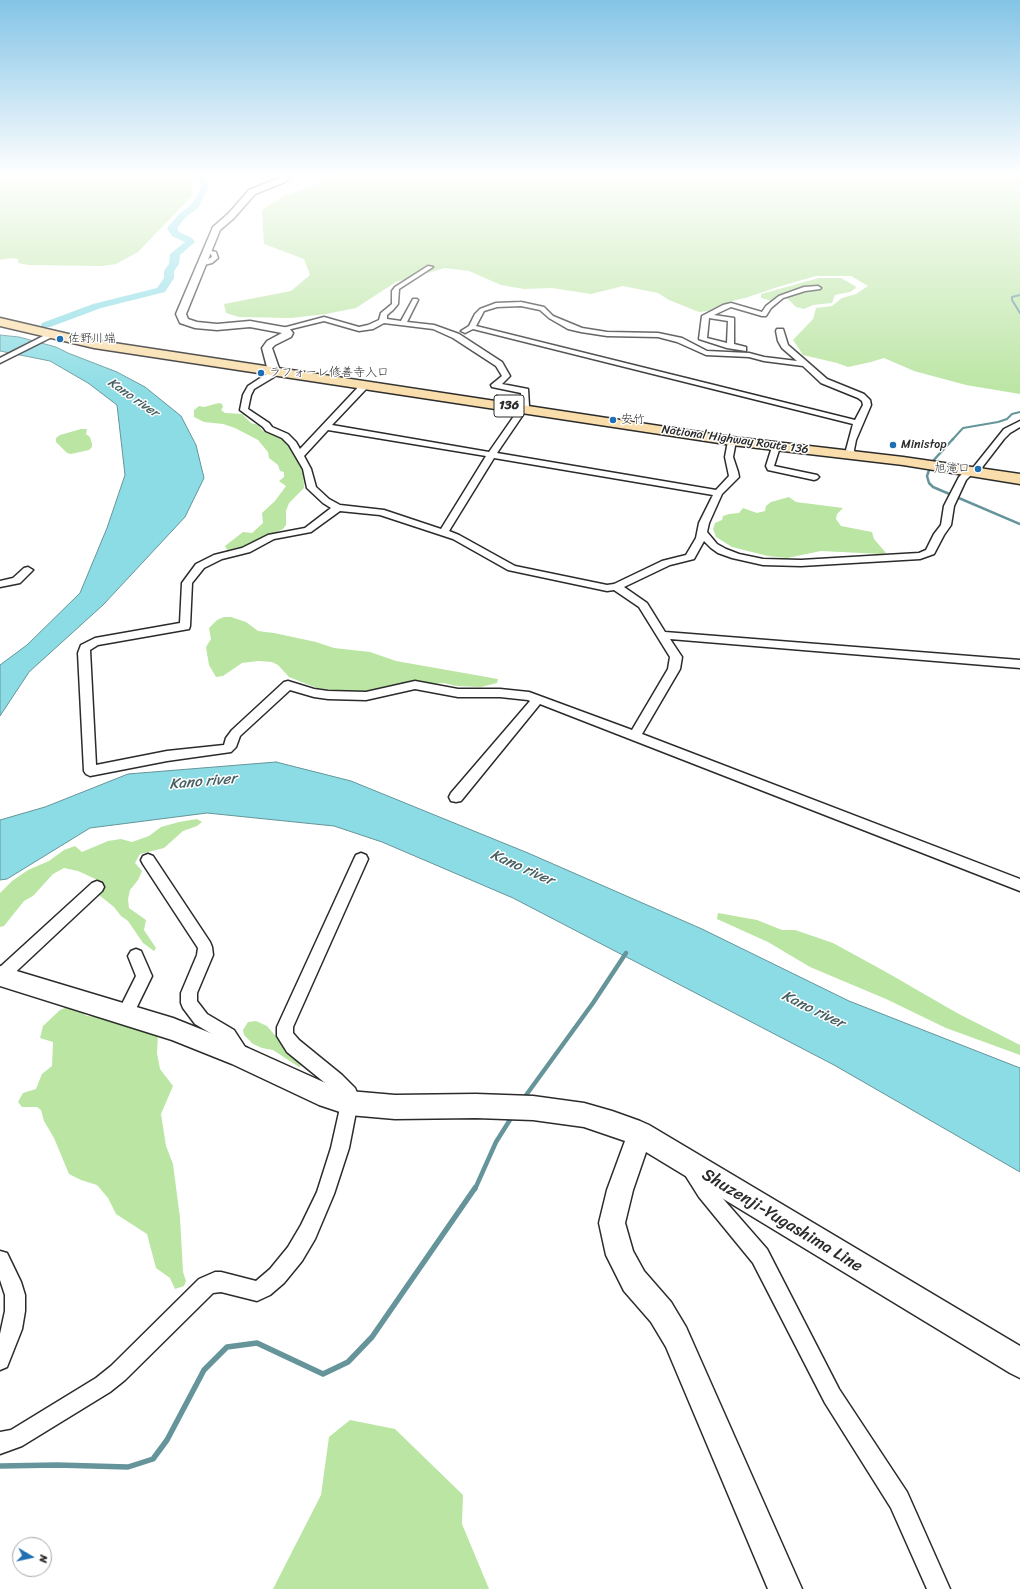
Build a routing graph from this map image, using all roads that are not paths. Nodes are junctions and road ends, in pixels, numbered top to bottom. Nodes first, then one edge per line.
1 (209, 247) edge
2 (430, 267) dead end
3 (818, 288) dead end
4 (406, 303) junction
5 (707, 316) junction
6 (383, 321) junction
7 (0, 322) edge
8 (403, 323) junction
9 (472, 328) junction
10 (283, 329) junction
11 (780, 331) dead end
12 (51, 335) junction
13 (456, 336) junction
14 (730, 346) junction
15 (0, 361) edge
16 (803, 363) junction
17 (274, 371) junction
18 (364, 384) junction
19 (523, 408) junction
20 (858, 422) junction
21 (1020, 424) edge
22 (327, 427) junction
23 (732, 441) junction
24 (776, 447) junction
25 (300, 455) junction
26 (491, 455) junction
27 (851, 455) junction
28 (972, 471) junction
29 (814, 477) dead end
30 (1020, 479) edge
31 (718, 493) junction
32 (338, 508) junction
33 (443, 532) junction
34 (702, 532) junction
35 (28, 570) dead end
36 (0, 584) edge
37 (616, 587) junction
38 (663, 635) junction
39 (1020, 664) edge
40 (538, 699) junction
41 (635, 735) junction
42 (456, 797) dead end
43 (360, 859) dead end
44 (148, 860) dead end
45 (1020, 885) edge
46 (97, 887) dead end
47 (136, 956) dead end
48 (0, 976) edge
49 (125, 1014) junction
50 (240, 1056) junction
51 (351, 1104) junction
52 (640, 1134) junction
53 (688, 1164) junction
54 (0, 1260) edge
55 (0, 1360) edge
56 (1020, 1363) edge
57 (0, 1443) edge
58 (785, 1589) edge
59 (939, 1589) edge

1 - 10 street
2 - 4 street
3 - 5 street
4 - 6 street
4 - 8 street
5 - 14 street
5 - 14 street
6 - 8 street
6 - 10 street
7 - 12 highway, National Highway Route 136 / 136
8 - 13 street
9 - 13 street
9 - 16 street
9 - 20 street
10 - 17 street
11 - 16 street
12 - 15 street
12 - 17 highway, National Highway Route 136 / 136
13 - 19 street
14 - 16 street
16 - 20 street
17 - 18 highway, National Highway Route 136 / 136
17 - 25 street
18 - 19 highway, National Highway Route 136 / 136
18 - 22 street
19 - 23 highway, National Highway Route 136 / 136
19 - 26 street
20 - 27 street
21 - 28 street
22 - 25 street
22 - 26 street
23 - 24 highway, National Highway Route 136 / 136
23 - 31 street
24 - 27 highway, National Highway Route 136 / 136
24 - 29 street
25 - 32 street
26 - 31 street
26 - 33 street
27 - 28 highway, National Highway Route 136 / 136
28 - 30 highway, National Highway Route 136 / 136
28 - 34 street
31 - 34 street
32 - 33 street
32 - 40 street
33 - 37 street
34 - 37 street
35 - 36 street
37 - 38 street
38 - 39 street
38 - 41 street
40 - 41 street
40 - 42 street
41 - 45 street
43 - 51 street
44 - 50 street
46 - 48 street
47 - 49 street
48 - 49 street, Shuzenji-Yugashima Line
49 - 50 street, Shuzenji-Yugashima Line
50 - 51 street, Shuzenji-Yugashima Line
51 - 52 street, Shuzenji-Yugashima Line
51 - 57 street
52 - 53 street, Shuzenji-Yugashima Line
52 - 58 street
53 - 56 street, Shuzenji-Yugashima Line
53 - 59 street
54 - 55 street

